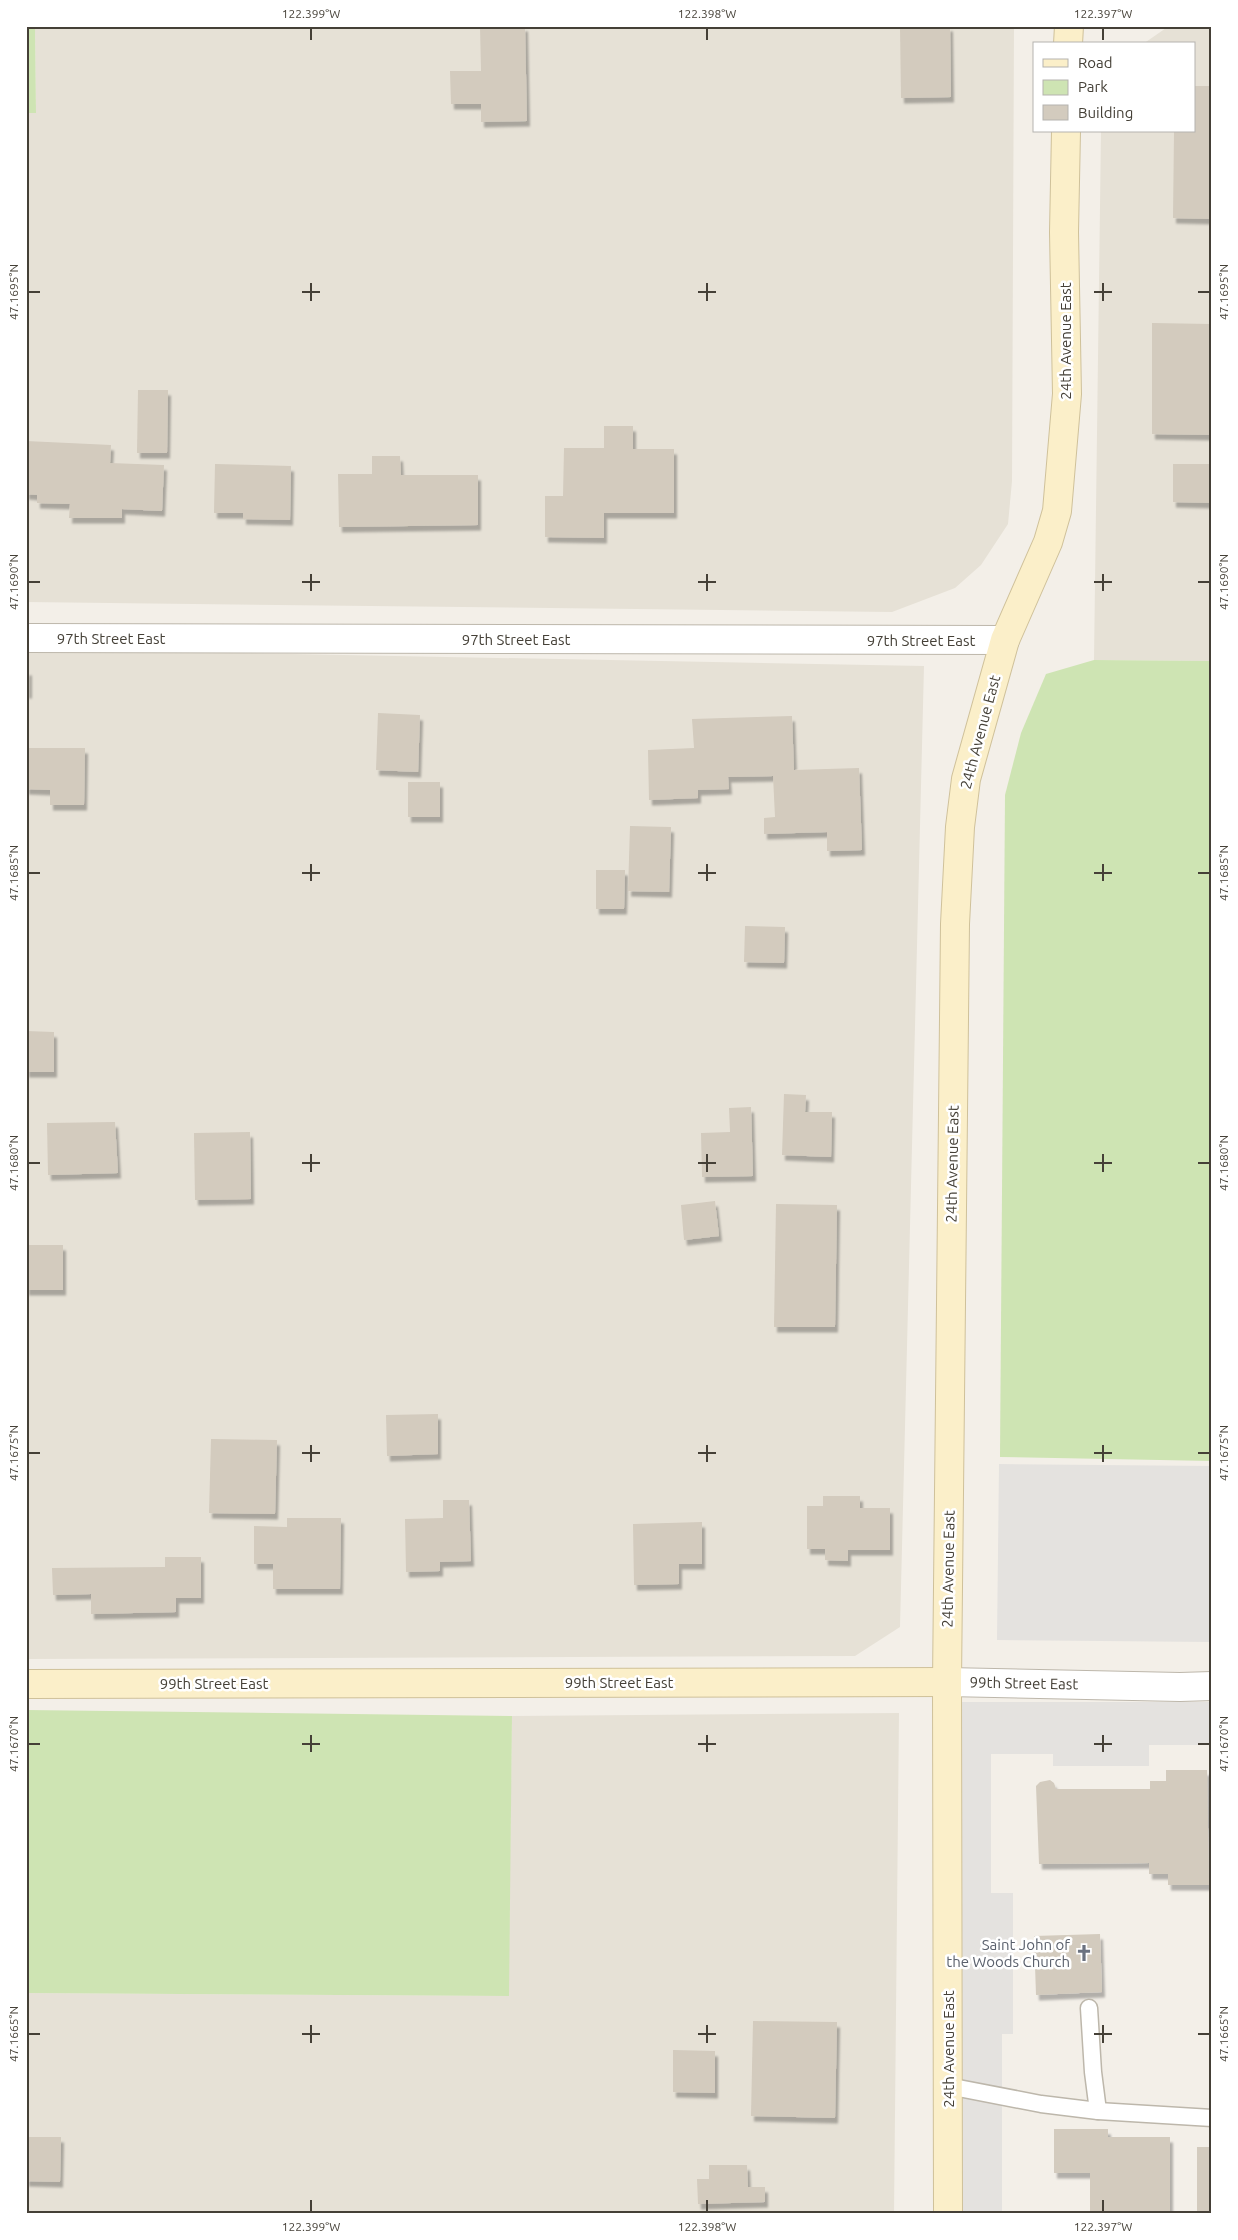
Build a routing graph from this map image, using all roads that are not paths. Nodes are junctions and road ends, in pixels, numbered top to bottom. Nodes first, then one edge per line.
1 (1069, 26) edge
2 (1068, 42) edge
3 (1066, 132) edge
4 (26, 638) edge
5 (1005, 640) junction
6 (947, 1682) junction
7 (26, 1684) edge
8 (1212, 1686) edge
9 (1089, 2008) dead end
10 (948, 2086) junction
11 (1098, 2111) junction
12 (1212, 2118) edge
13 (948, 2214) edge

1 - 2 street
3 - 5 street, 24th Avenue East
4 - 5 street, 97th Street East
5 - 6 street, 24th Avenue East
6 - 7 street, 99th Street East
6 - 8 street, 99th Street East
6 - 10 street, 24th Avenue East
9 - 11 lane
10 - 11 lane
10 - 13 street, 24th Avenue East
11 - 12 lane

